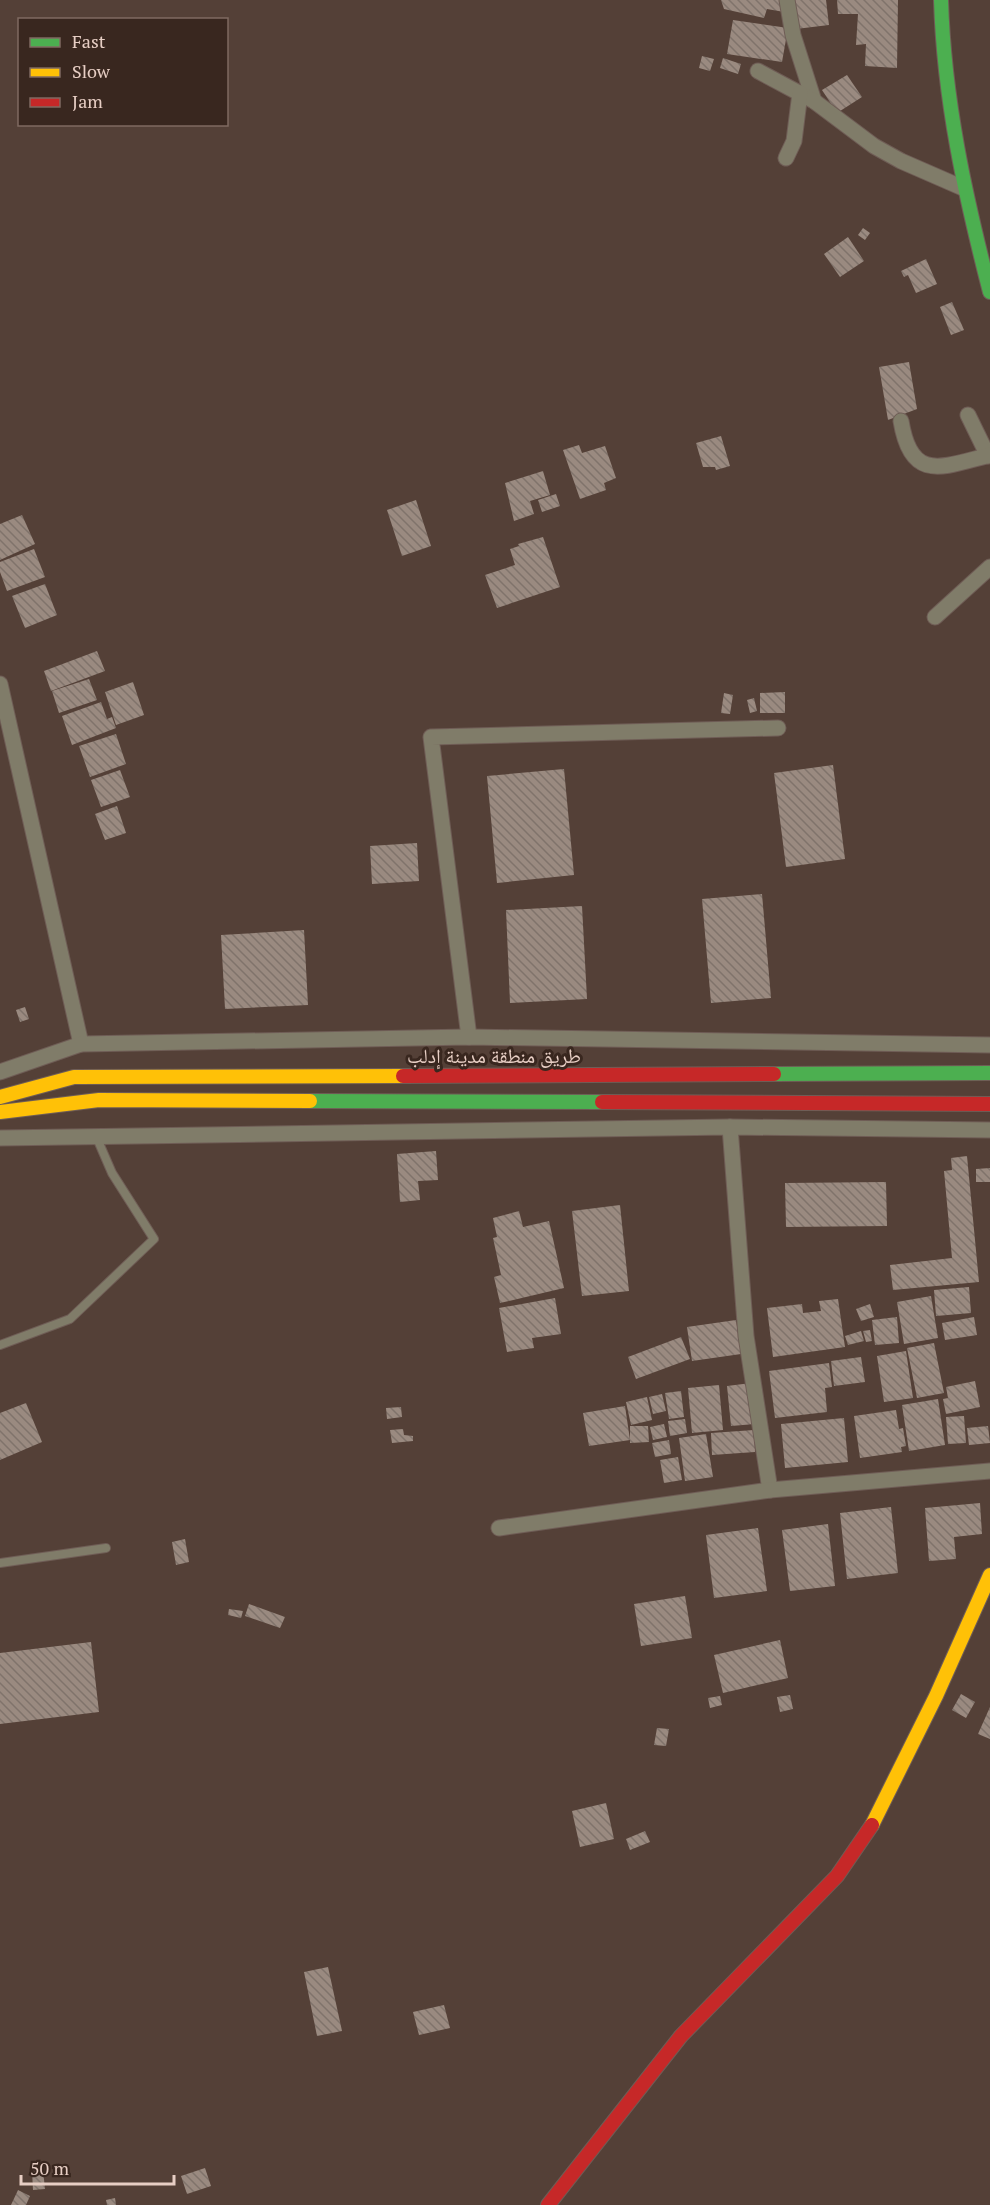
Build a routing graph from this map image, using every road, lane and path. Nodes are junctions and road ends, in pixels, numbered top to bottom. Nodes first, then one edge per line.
1 (787, 0) edge
2 (941, 0) edge
3 (758, 71) dead end
4 (800, 93) junction
5 (814, 101) junction
6 (786, 158) dead end
7 (963, 188) junction
8 (990, 292) edge
9 (968, 415) dead end
10 (901, 421) dead end
11 (989, 456) edge
12 (990, 567) edge
13 (935, 617) dead end
14 (0, 684) edge
15 (778, 728) dead end
16 (469, 1037) junction
17 (81, 1044) junction
18 (990, 1045) edge
19 (0, 1072) edge
20 (990, 1073) edge
21 (0, 1097) edge
22 (990, 1104) edge
23 (0, 1112) edge
24 (730, 1127) junction
25 (990, 1131) edge
26 (96, 1136) junction
27 (0, 1138) edge
28 (0, 1346) edge
29 (990, 1471) edge
30 (770, 1490) junction
31 (499, 1528) dead end
32 (106, 1548) dead end
33 (0, 1563) edge
34 (990, 1575) edge
35 (548, 2205) edge

1 - 5 street
2 - 7 main road
3 - 4 street
4 - 5 street
4 - 6 street
5 - 7 street
7 - 8 main road
9 - 11 street
10 - 11 street
12 - 13 street
14 - 17 street
15 - 16 street
16 - 17 street
16 - 18 street
17 - 19 street
20 - 21 main road, طريق منطقة مدينة إدلب
22 - 23 main road
24 - 25 street
24 - 26 street
24 - 30 street
26 - 27 street
26 - 28 lane
29 - 30 street
30 - 31 street
32 - 33 lane
34 - 35 main road

